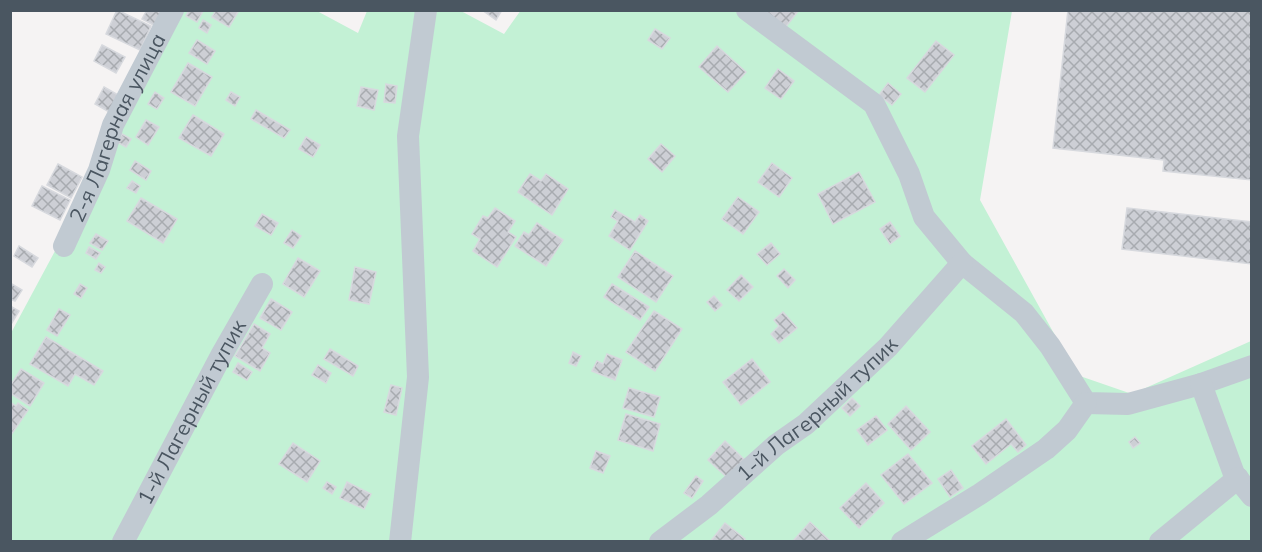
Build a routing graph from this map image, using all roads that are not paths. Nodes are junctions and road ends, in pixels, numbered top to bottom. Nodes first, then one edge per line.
1 (173, 10) edge
2 (426, 10) edge
3 (747, 10) edge
4 (64, 246) dead end
5 (962, 263) junction
6 (262, 284) dead end
7 (1251, 366) edge
8 (1200, 384) junction
9 (1086, 403) junction
10 (1244, 487) edge
11 (123, 542) edge
12 (400, 542) edge
13 (660, 542) edge
14 (902, 542) edge
15 (1160, 542) edge

1 - 4 street, 2-я Лагерная улица
2 - 12 street
3 - 5 street
5 - 9 street
5 - 13 street, 1-й Лагерный тупик
6 - 11 street, 1-й Лагерный тупик
7 - 8 street
8 - 9 street
8 - 10 street
9 - 14 street
10 - 15 street

